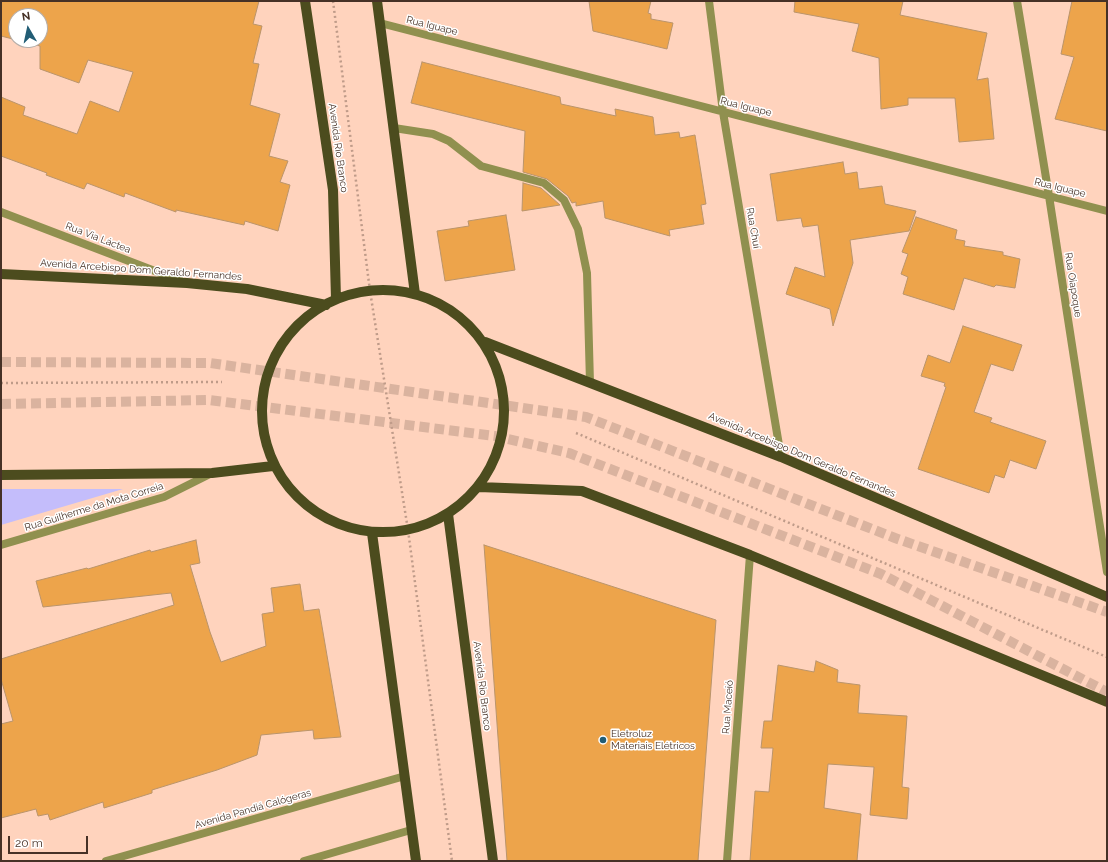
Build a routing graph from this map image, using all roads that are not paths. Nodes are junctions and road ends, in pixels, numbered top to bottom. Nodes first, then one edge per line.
1 (305, 1) edge
2 (377, 1) edge
3 (709, 1) edge
4 (1017, 1) edge
5 (380, 23) junction
6 (723, 112) junction
7 (394, 128) junction
8 (1049, 196) junction
9 (1107, 211) edge
10 (1, 212) edge
11 (1, 274) edge
12 (187, 283) junction
13 (416, 294) junction
14 (336, 299) junction
15 (326, 305) junction
16 (485, 342) junction
17 (590, 383) junction
18 (781, 457) junction
19 (273, 466) junction
20 (212, 473) junction
21 (1, 475) edge
22 (479, 487) junction
23 (448, 514) junction
24 (372, 533) junction
25 (1, 545) edge
26 (750, 556) junction
27 (1107, 572) edge
28 (1107, 597) edge
29 (1107, 702) edge
30 (405, 776) junction
31 (411, 830) junction
32 (106, 861) edge
33 (304, 861) edge
34 (416, 861) edge
35 (493, 861) edge
36 (727, 861) edge

1 - 14 main road, Avenida Rio Branco
2 - 5 main road
3 - 6 street, Rua Chuí
4 - 8 street, Rua Oiapoque
5 - 6 street, Rua Iguape
5 - 7 main road
6 - 8 street, Rua Iguape
6 - 18 street, Rua Chuí
7 - 13 main road
7 - 17 street
8 - 9 street, Rua Iguape
8 - 27 street, Rua Oiapoque
10 - 12 street, Rua Via Láctea
11 - 12 main road, Avenida Arcebispo Dom Geraldo Fernandes
12 - 15 main road, Avenida Arcebispo Dom Geraldo Fernandes
13 - 14 main road
13 - 16 main road
14 - 15 main road
15 - 19 main road
16 - 17 main road, Avenida Arcebispo Dom Geraldo Fernandes
16 - 22 main road
17 - 18 main road, Avenida Arcebispo Dom Geraldo Fernandes
18 - 28 main road, Avenida Arcebispo Dom Geraldo Fernandes
19 - 20 main road
19 - 24 main road
20 - 21 main road
20 - 25 street, Rua Guilherme da Mota Correia
22 - 23 main road
22 - 26 main road
23 - 24 main road
23 - 35 main road, Avenida Rio Branco
24 - 30 main road
26 - 29 main road
26 - 36 street, Rua Maceió
30 - 31 main road
30 - 32 street, Avenida Pandiá Calógeras
31 - 33 street
31 - 34 main road

